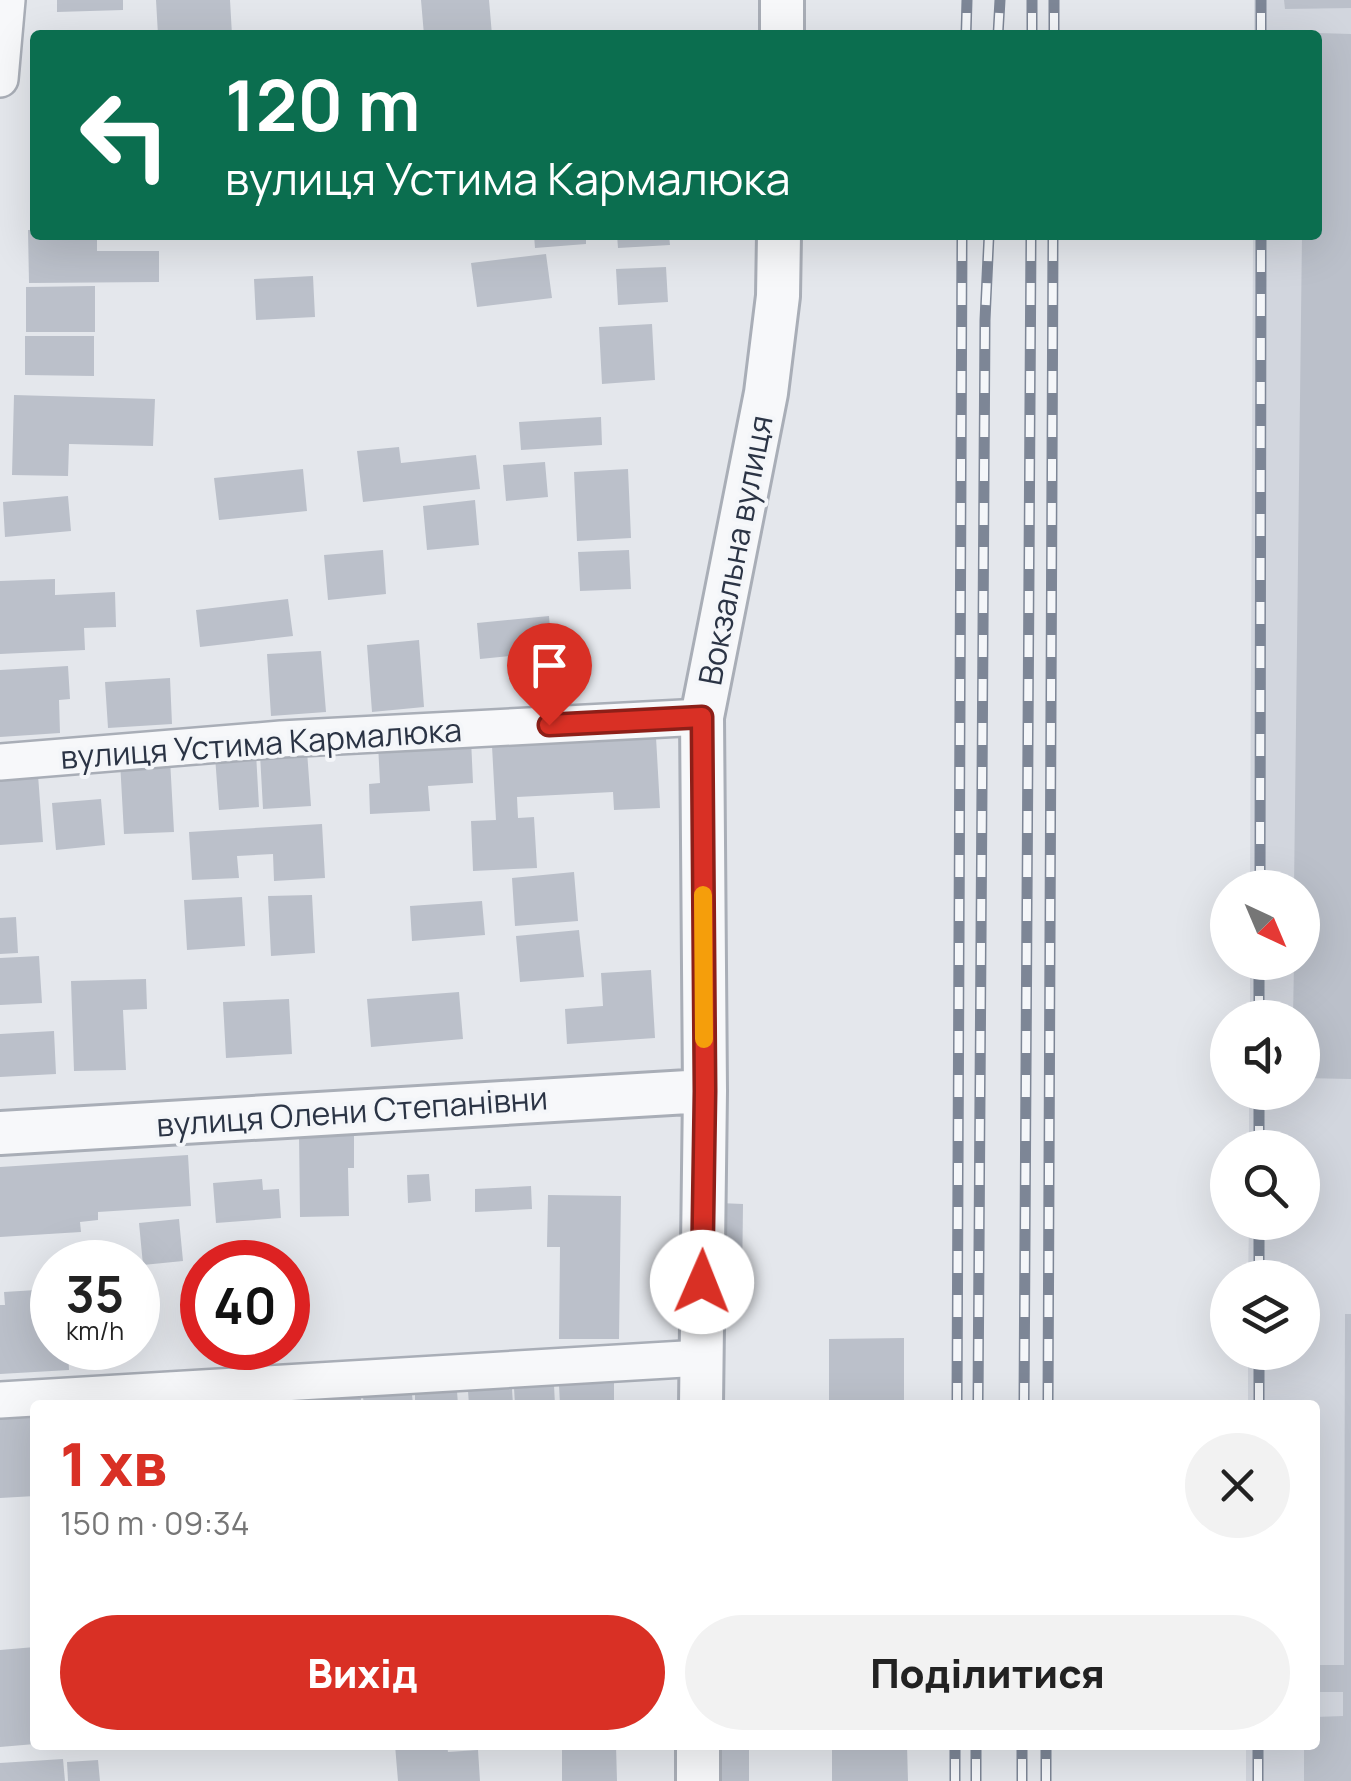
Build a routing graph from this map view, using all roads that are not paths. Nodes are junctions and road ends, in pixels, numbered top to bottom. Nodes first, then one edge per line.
1 (7, 0) edge
2 (782, 0) edge
3 (782, 30) edge
4 (0, 79) edge
5 (779, 240) edge
6 (702, 717) junction
7 (0, 762) edge
8 (705, 1091) junction
9 (0, 1132) edge
10 (701, 1358) junction
11 (0, 1400) edge
12 (701, 1400) edge
13 (698, 1750) edge
14 (698, 1781) edge

1 - 4 street
2 - 3 street
5 - 6 street, Вокзальна вулиця
6 - 7 street, вулиця Устима Кармалюка
6 - 8 street, Вокзальна вулиця
8 - 9 street, вулиця Олени Степанівни
8 - 10 street, Вокзальна вулиця
10 - 11 street
10 - 12 street, Вокзальна вулиця
13 - 14 street

